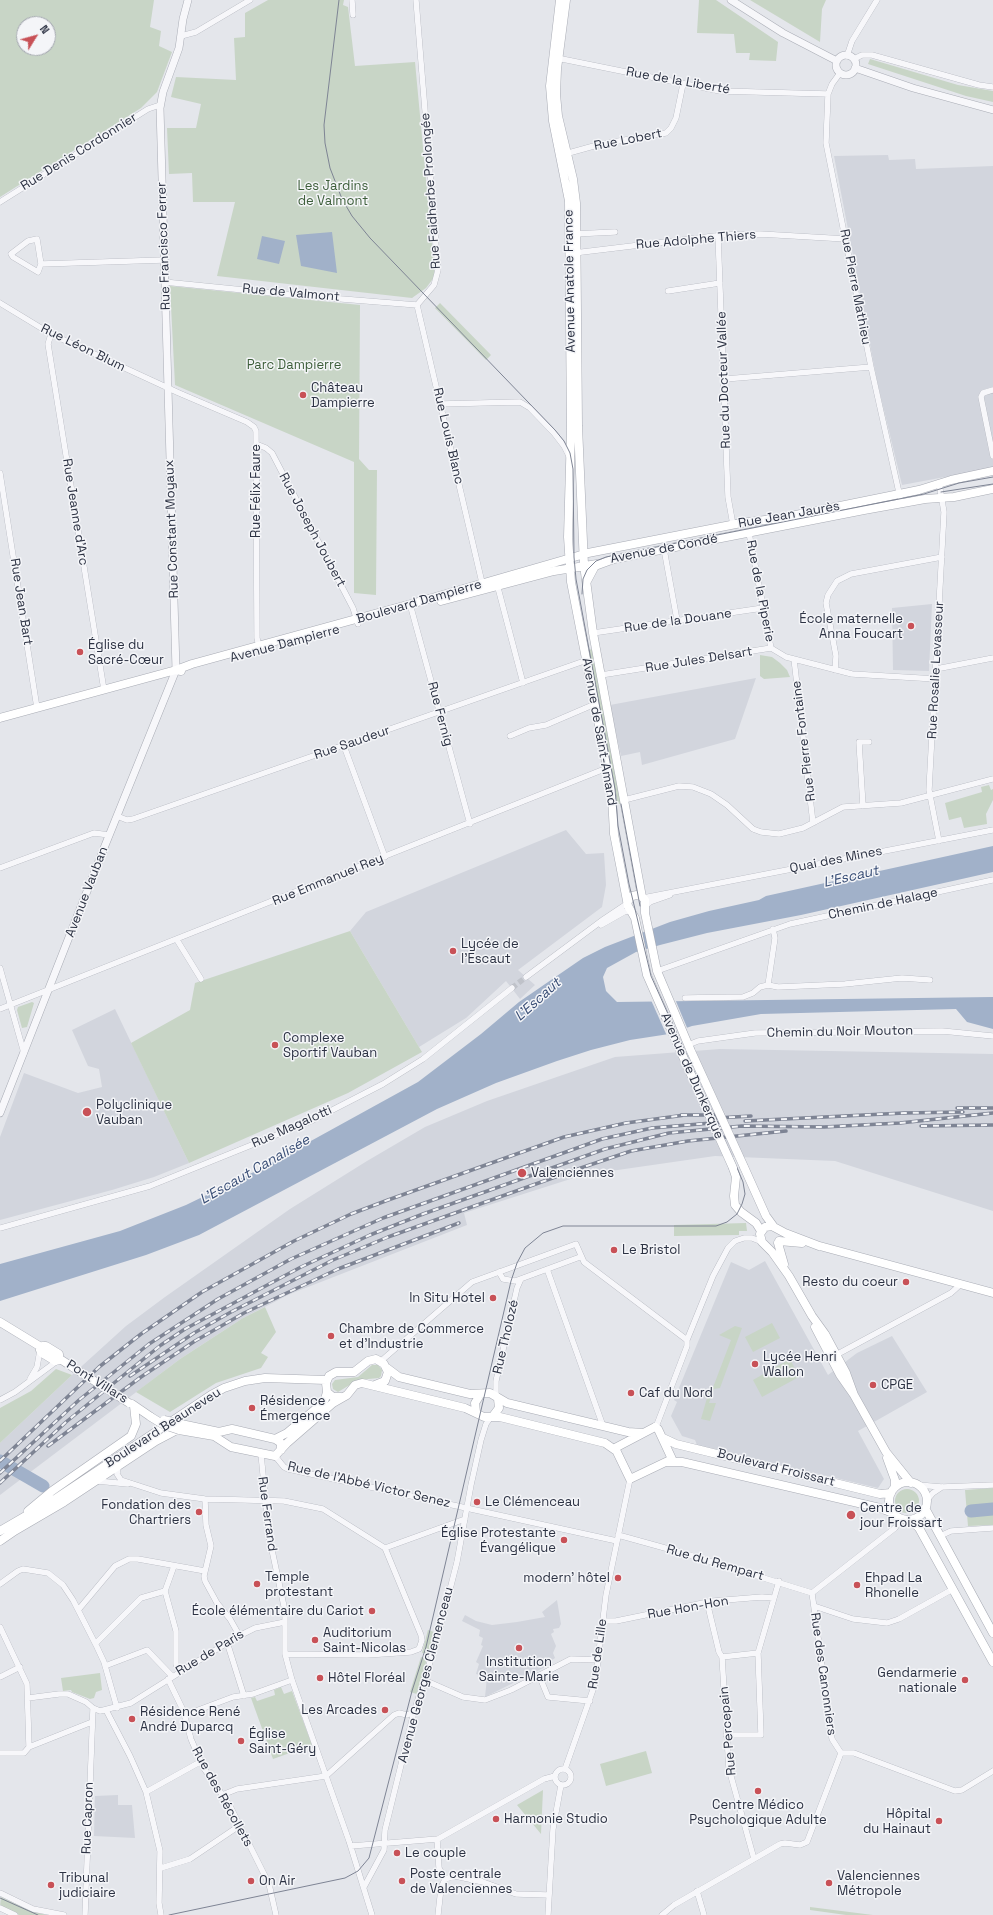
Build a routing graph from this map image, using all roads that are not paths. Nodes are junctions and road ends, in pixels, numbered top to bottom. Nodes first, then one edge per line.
1 (188, 0) edge
2 (250, 0) edge
3 (352, 0) edge
4 (416, 0) edge
5 (560, 0) edge
6 (566, 0) edge
7 (731, 0) edge
8 (877, 0) edge
9 (353, 15) dead end
10 (181, 36) junction
11 (555, 58) junction
12 (850, 58) junction
13 (837, 61) junction
14 (855, 68) junction
15 (840, 73) junction
16 (683, 84) junction
17 (993, 87) edge
18 (828, 94) junction
19 (160, 105) junction
20 (993, 110) edge
21 (564, 155) junction
22 (0, 202) edge
23 (615, 232) dead end
24 (573, 234) junction
25 (718, 235) junction
26 (846, 239) junction
27 (573, 253) junction
28 (164, 260) junction
29 (41, 264) junction
30 (164, 282) junction
31 (720, 283) junction
32 (668, 291) dead end
33 (0, 303) edge
34 (417, 305) junction
35 (51, 334) junction
36 (871, 367) junction
37 (725, 379) junction
38 (168, 388) junction
39 (993, 390) edge
40 (440, 404) junction
41 (256, 444) junction
42 (993, 456) edge
43 (570, 461) junction
44 (993, 471) edge
45 (0, 473) edge
46 (939, 483) junction
47 (993, 489) edge
48 (899, 493) junction
49 (943, 498) junction
50 (901, 504) junction
51 (733, 525) junction
52 (748, 533) junction
53 (583, 538) junction
54 (664, 550) junction
55 (598, 551) junction
56 (942, 557) junction
57 (584, 560) junction
58 (569, 563) junction
59 (597, 564) junction
60 (496, 583) junction
61 (586, 584) junction
62 (483, 586) junction
63 (411, 607) junction
64 (763, 608) junction
65 (676, 620) junction
66 (358, 622) junction
67 (593, 634) junction
68 (259, 648) junction
69 (771, 648) junction
70 (993, 658) edge
71 (794, 659) junction
72 (587, 660) junction
73 (936, 669) junction
74 (176, 670) junction
75 (835, 670) junction
76 (601, 675) junction
77 (936, 679) junction
78 (523, 683) junction
79 (104, 690) junction
80 (595, 704) junction
81 (38, 708) junction
82 (439, 712) junction
83 (0, 718) edge
84 (510, 736) dead end
85 (869, 742) dead end
86 (344, 746) junction
87 (607, 768) junction
88 (993, 779) edge
89 (930, 796) junction
90 (624, 800) junction
91 (863, 806) junction
92 (117, 816) junction
93 (813, 823) junction
94 (470, 824) junction
95 (993, 830) edge
96 (109, 835) junction
97 (939, 840) junction
98 (385, 857) junction
99 (0, 868) edge
100 (993, 880) edge
101 (679, 892) junction
102 (643, 897) junction
103 (631, 909) junction
104 (645, 910) junction
105 (773, 929) junction
106 (177, 940) junction
107 (0, 968) edge
108 (657, 972) junction
109 (526, 977) tunnel mouth
110 (200, 979) dead end
111 (930, 980) dead end
112 (768, 985) junction
113 (512, 988) tunnel mouth
114 (49, 990) junction
115 (685, 998) dead end
116 (10, 1005) junction
117 (0, 1009) edge
118 (993, 1036) edge
119 (688, 1044) junction
120 (24, 1053) junction
121 (0, 1113) edge
122 (0, 1228) edge
123 (776, 1228) junction
124 (761, 1231) junction
125 (779, 1242) junction
126 (764, 1244) junction
127 (819, 1246) junction
128 (580, 1257) junction
129 (547, 1269) junction
130 (499, 1272) junction
131 (789, 1276) junction
132 (521, 1279) junction
133 (961, 1284) junction
134 (993, 1293) edge
135 (812, 1316) junction
136 (0, 1322) edge
137 (687, 1340) junction
138 (41, 1349) junction
139 (836, 1356) junction
140 (58, 1360) junction
141 (381, 1361) junction
142 (387, 1368) junction
143 (326, 1380) junction
144 (26, 1383) junction
145 (375, 1385) junction
146 (328, 1392) junction
147 (480, 1394) junction
148 (854, 1395) junction
149 (341, 1397) junction
150 (497, 1398) junction
151 (0, 1400) edge
152 (132, 1404) junction
153 (476, 1412) junction
154 (492, 1416) junction
155 (603, 1426) junction
156 (180, 1427) junction
157 (656, 1428) junction
158 (228, 1430) junction
159 (643, 1433) junction
160 (663, 1438) junction
161 (275, 1439) junction
162 (225, 1443) junction
163 (615, 1450) junction
164 (886, 1452) junction
165 (278, 1453) junction
166 (260, 1454) junction
167 (667, 1462) junction
168 (118, 1467) junction
169 (630, 1479) junction
170 (97, 1481) junction
171 (132, 1484) junction
172 (914, 1484) junction
173 (993, 1485) edge
174 (942, 1487) junction
175 (893, 1490) junction
176 (205, 1499) junction
177 (264, 1500) junction
178 (926, 1504) junction
179 (468, 1508) junction
180 (893, 1513) junction
181 (465, 1519) junction
182 (901, 1519) junction
183 (910, 1520) junction
184 (993, 1528) edge
185 (6, 1531) edge
186 (940, 1536) junction
187 (617, 1538) junction
188 (0, 1541) edge
189 (385, 1548) junction
190 (174, 1566) junction
191 (205, 1571) junction
192 (779, 1581) junction
193 (0, 1584) edge
194 (953, 1589) junction
195 (165, 1591) junction
196 (812, 1593) junction
197 (773, 1598) junction
198 (707, 1602) junction
199 (814, 1606) junction
200 (78, 1609) junction
201 (602, 1621) junction
202 (285, 1622) junction
203 (0, 1628) edge
204 (993, 1633) edge
205 (239, 1635) junction
206 (227, 1642) junction
207 (96, 1644) junction
208 (758, 1653) junction
209 (285, 1654) junction
210 (722, 1657) junction
211 (599, 1660) junction
212 (993, 1662) edge
213 (105, 1666) junction
214 (20, 1667) junction
215 (179, 1672) junction
216 (539, 1674) junction
217 (0, 1677) edge
218 (170, 1677) junction
219 (292, 1680) junction
220 (424, 1680) junction
221 (244, 1696) junction
222 (28, 1698) junction
223 (590, 1701) junction
224 (93, 1708) junction
225 (117, 1708) junction
226 (103, 1710) junction
227 (414, 1712) junction
228 (185, 1715) junction
229 (92, 1722) junction
230 (726, 1735) junction
231 (29, 1746) junction
232 (0, 1753) edge
233 (841, 1753) junction
234 (200, 1762) junction
235 (565, 1769) junction
236 (993, 1771) edge
237 (326, 1776) junction
238 (555, 1776) junction
239 (561, 1785) junction
240 (146, 1792) junction
241 (222, 1795) junction
242 (239, 1826) junction
243 (437, 1839) junction
244 (385, 1843) junction
245 (351, 1846) junction
246 (754, 1859) junction
247 (160, 1868) junction
248 (445, 1879) junction
249 (364, 1887) junction
250 (697, 1891) junction
251 (0, 1893) edge
252 (548, 1895) junction
253 (0, 1908) edge
254 (15, 1915) edge
255 (64, 1915) edge
256 (85, 1915) edge
257 (161, 1915) edge
258 (276, 1915) edge
259 (372, 1915) edge
260 (438, 1915) edge
261 (548, 1915) edge
262 (662, 1915) edge
263 (704, 1915) edge

1 - 10 street, Rue Francisco Ferrer
2 - 10 street
3 - 9 street
4 - 34 street, Rue Faidherbe Prolongée
5 - 11 main road, Avenue Anatole France
6 - 11 main road, Avenue Anatole France
7 - 13 street
8 - 12 street
10 - 19 street, Rue Francisco Ferrer
11 - 16 street, Rue de la Liberté
11 - 21 main road, Avenue Anatole France
12 - 13 street
12 - 14 street
12 - 17 street
13 - 15 street
14 - 15 street
14 - 20 street
15 - 18 street, Rue Pierre Mathieu
16 - 18 street, Rue de la Liberté
16 - 21 street, Rue Lobert
18 - 26 street, Rue Pierre Mathieu
19 - 22 street, Rue Denis Cordonnier
19 - 28 street, Rue Francisco Ferrer
21 - 24 main road, Avenue Anatole France
23 - 24 street
24 - 27 main road, Avenue Anatole France
25 - 26 street, Rue Adolphe Thiers
25 - 27 street, Rue Adolphe Thiers
25 - 31 street, Rue du Docteur Vallée
26 - 36 street, Rue Pierre Mathieu
27 - 43 main road, Avenue Anatole France
27 - 53 main road, Avenue Anatole France
28 - 29 street
28 - 30 street, Rue Francisco Ferrer
29 - 29 street
30 - 34 street, Rue de Valmont
30 - 38 street, Rue Francisco Ferrer
31 - 32 street
31 - 37 street, Rue du Docteur Vallée
33 - 35 street, Rue Léon Blum
34 - 40 street, Rue Louis Blanc
35 - 38 street, Rue Léon Blum
35 - 79 street, Rue Jeanne d'Arc
36 - 37 street
36 - 48 street, Rue Pierre Mathieu
37 - 51 street, Rue du Docteur Vallée
38 - 41 street, Rue Félix Faure
38 - 74 street, Rue Constant Moyaux
39 - 42 street
40 - 43 street
40 - 62 street, Rue Louis Blanc
41 - 66 street, Rue Joseph Joubert
41 - 68 street, Rue Félix Faure
43 - 58 main road, Avenue Anatole France
44 - 46 main road, Rue Jean Jaurès
45 - 81 street, Rue Jean Bart
46 - 48 main road, Rue Jean Jaurès
46 - 49 street
47 - 49 main road, Avenue de Condé
48 - 50 street, Rue Pierre Mathieu
48 - 51 main road, Rue Jean Jaurès
49 - 50 main road, Avenue de Condé
49 - 56 street, Rue Rosalie Levasseur
50 - 52 main road, Avenue de Condé
51 - 55 main road, Rue Jean Jaurès
52 - 54 main road, Avenue de Condé
52 - 64 street, Rue de la Piperie
53 - 55 main road
53 - 57 main road, Avenue Anatole France
54 - 59 main road, Avenue de Condé
54 - 65 street
55 - 57 main road, Rue Jean Jaurès
56 - 73 street, Rue Rosalie Levasseur
56 - 75 street
57 - 58 main road
57 - 59 main road
57 - 61 main road, Avenue de Saint-Amand
58 - 60 main road
58 - 72 main road, Avenue de Saint-Amand
59 - 61 main road, Avenue de Condé
60 - 62 main road, Boulevard Dampierre
60 - 78 street
61 - 67 main road, Avenue de Saint-Amand
62 - 63 main road, Boulevard Dampierre
63 - 66 main road, Boulevard Dampierre
63 - 82 street, Rue Fernig
64 - 65 street, Rue de la Douane
64 - 69 street, Rue de la Piperie
65 - 67 street, Rue de la Douane
66 - 68 main road, Boulevard Dampierre
67 - 76 main road, Avenue de Saint-Amand
68 - 74 main road, Boulevard Dampierre
69 - 71 street, Rue Jules Delsart
69 - 76 street, Rue Jules Delsart
70 - 73 street
71 - 75 street, Rue Jules Delsart
71 - 93 street, Rue Pierre Fontaine
72 - 78 street, Rue Saudeur
72 - 80 main road, Avenue de Saint-Amand
73 - 77 street, Rue Rosalie Levasseur
74 - 79 main road
74 - 92 street, Avenue Vauban
75 - 77 street, Rue Jules Delsart
76 - 90 main road, Avenue de Saint-Amand
77 - 89 street, Rue Rosalie Levasseur
78 - 82 street, Rue Saudeur
79 - 81 main road
80 - 84 street
80 - 87 main road, Avenue de Saint-Amand
81 - 83 main road
82 - 86 street, Rue Saudeur
82 - 94 street, Rue Fernig
85 - 91 street
86 - 92 street, Rue Saudeur
86 - 98 street
87 - 94 street, Rue Emmanuel Rey
87 - 103 main road, Avenue de Saint-Amand
88 - 89 street
89 - 91 street
89 - 97 street, Rue Rosalie Levasseur
90 - 93 street
90 - 102 main road, Avenue de Saint-Amand
91 - 93 street
92 - 96 street, Avenue Vauban
94 - 98 street, Rue Emmanuel Rey
95 - 97 street, Quai des Mines
96 - 99 street
96 - 114 street, Avenue Vauban
97 - 101 street, Quai des Mines
98 - 106 street, Rue Emmanuel Rey
100 - 105 street, Chemin de Halage
101 - 102 street, Quai des Mines
101 - 104 street, Quai des Mines
102 - 103 main road
102 - 104 main road, Avenue de Saint-Amand
103 - 104 main road
103 - 109 street
103 - 124 main road, Avenue de Dunkerque, bridge
104 - 108 main road, Avenue de Dunkerque
105 - 108 street, Chemin de Halage
105 - 112 street
106 - 110 street
106 - 114 street, Rue Emmanuel Rey
107 - 116 street
108 - 119 main road, Avenue de Dunkerque
111 - 112 street
112 - 115 street
113 - 122 street, Rue Magalotti
114 - 116 street, Rue Emmanuel Rey
114 - 120 street, Avenue Vauban
116 - 117 street, Rue Emmanuel Rey
116 - 120 street
118 - 119 street, Chemin du Noir Mouton
119 - 123 main road, Avenue de Dunkerque, bridge
120 - 121 street, Avenue Vauban
123 - 124 main road
123 - 125 main road
123 - 127 main road
124 - 126 main road
125 - 126 main road
125 - 127 main road
125 - 131 main road
126 - 131 main road
126 - 137 street
127 - 133 main road
128 - 129 street
128 - 130 street
128 - 137 street
129 - 132 street
129 - 155 street
130 - 132 street
130 - 141 street
131 - 135 main road
132 - 150 street, Rue Tholozé
133 - 134 main road
133 - 139 street
135 - 139 main road
135 - 148 main road
136 - 138 main road
137 - 157 street
138 - 140 main road, Pont Villars
138 - 144 street
139 - 148 main road
140 - 144 street
140 - 152 main road, Pont Villars, bridge
141 - 142 main road
141 - 143 main road
142 - 145 main road
142 - 147 main road
143 - 146 main road
143 - 185 main road, Boulevard Beauneveu
144 - 151 street
145 - 149 main road
145 - 153 main road
146 - 149 main road
146 - 161 main road
147 - 150 main road
147 - 153 main road
148 - 164 main road
149 - 165 main road
150 - 154 main road
150 - 155 main road
152 - 156 main road, Pont Villars, bridge
152 - 185 main road
153 - 154 main road
154 - 163 main road
154 - 179 street
155 - 159 main road
156 - 158 main road, Pont Villars
156 - 162 main road, Pont Villars
156 - 168 main road
157 - 159 main road
157 - 160 main road
158 - 161 main road, Pont Villars
158 - 162 main road
159 - 163 main road
160 - 167 main road
160 - 175 main road, Boulevard Froissart
161 - 165 main road
162 - 166 main road, Pont Villars
163 - 169 main road
164 - 172 main road
164 - 175 main road
165 - 166 main road, Pont Villars
165 - 179 street, Rue de l'Abbé Victor Senez
166 - 177 street, Rue Ferrand
167 - 169 main road
167 - 180 main road, Boulevard Froissart
168 - 170 main road
168 - 171 street
169 - 187 street, Rue de Lille
170 - 171 street
170 - 185 main road
171 - 176 street
172 - 174 street
172 - 175 main road
172 - 178 main road
173 - 174 street
174 - 178 street
175 - 180 main road
176 - 177 street
176 - 191 street
177 - 189 street
177 - 202 street, Rue Ferrand
178 - 183 main road
178 - 186 main road
179 - 181 street, Avenue Georges Clemenceau
179 - 187 street, Rue du Rempart
180 - 182 main road
181 - 189 street
181 - 220 street, Avenue Georges Clemenceau
182 - 183 main road
182 - 196 street
183 - 194 main road
184 - 186 street
185 - 188 main road, Boulevard Beauneveu
186 - 204 main road
187 - 192 street, Rue du Rempart
187 - 201 street, Rue de Lille
189 - 209 street
190 - 191 street
190 - 195 street
190 - 200 street
191 - 205 street
192 - 196 street, Rue du Rempart
192 - 197 street
193 - 200 street
194 - 199 street
194 - 212 main road
195 - 207 street
195 - 215 street
196 - 199 street, Rue des Canonniers
197 - 198 street, Rue Hon-Hon
197 - 208 street
198 - 201 street, Rue Hon-Hon
198 - 210 street, Rue Percepain
199 - 233 street, Rue des Canonniers
200 - 207 street
201 - 211 street, Rue de Lille
202 - 205 street, Rue de Paris
202 - 209 street
203 - 214 street
205 - 206 street, Rue de Paris
206 - 215 street, Rue de Paris
206 - 221 street
207 - 213 street
208 - 210 street
208 - 230 street
209 - 219 street
210 - 230 street, Rue Percepain
211 - 216 street
211 - 223 street, Rue de Lille
213 - 218 street, Rue des Récollets
213 - 225 street
214 - 217 street
214 - 222 street
215 - 218 street, Rue de Paris
216 - 220 street
216 - 223 street
218 - 225 street, Rue de Paris
218 - 228 street, Rue des Récollets
219 - 221 street
219 - 237 street
220 - 227 street, Avenue Georges Clemenceau
221 - 228 street
222 - 224 street
222 - 231 street
223 - 235 street, Rue de Lille
224 - 226 street
224 - 229 street, Rue Capron
225 - 226 street, Rue de Paris
226 - 240 street
227 - 237 street
227 - 244 street, Avenue Georges Clemenceau
228 - 234 street, Rue des Récollets
229 - 231 street
229 - 256 street, Rue Capron
230 - 246 street, Rue Percepain
231 - 232 street
233 - 236 street
233 - 246 street
234 - 240 street
234 - 241 street, Rue des Récollets
235 - 238 street
235 - 239 street
237 - 241 street
237 - 245 street
238 - 239 street
238 - 243 street
239 - 252 street
240 - 247 street
241 - 242 street, Rue des Récollets
242 - 247 street
242 - 258 street, Rue des Récollets
243 - 244 street
243 - 248 street
244 - 245 street
244 - 249 street, Avenue Georges Clemenceau
245 - 249 street
246 - 250 street
247 - 257 street
248 - 252 street
248 - 260 street
249 - 259 street
250 - 262 street
250 - 263 street
251 - 255 street
252 - 261 street
253 - 254 street

